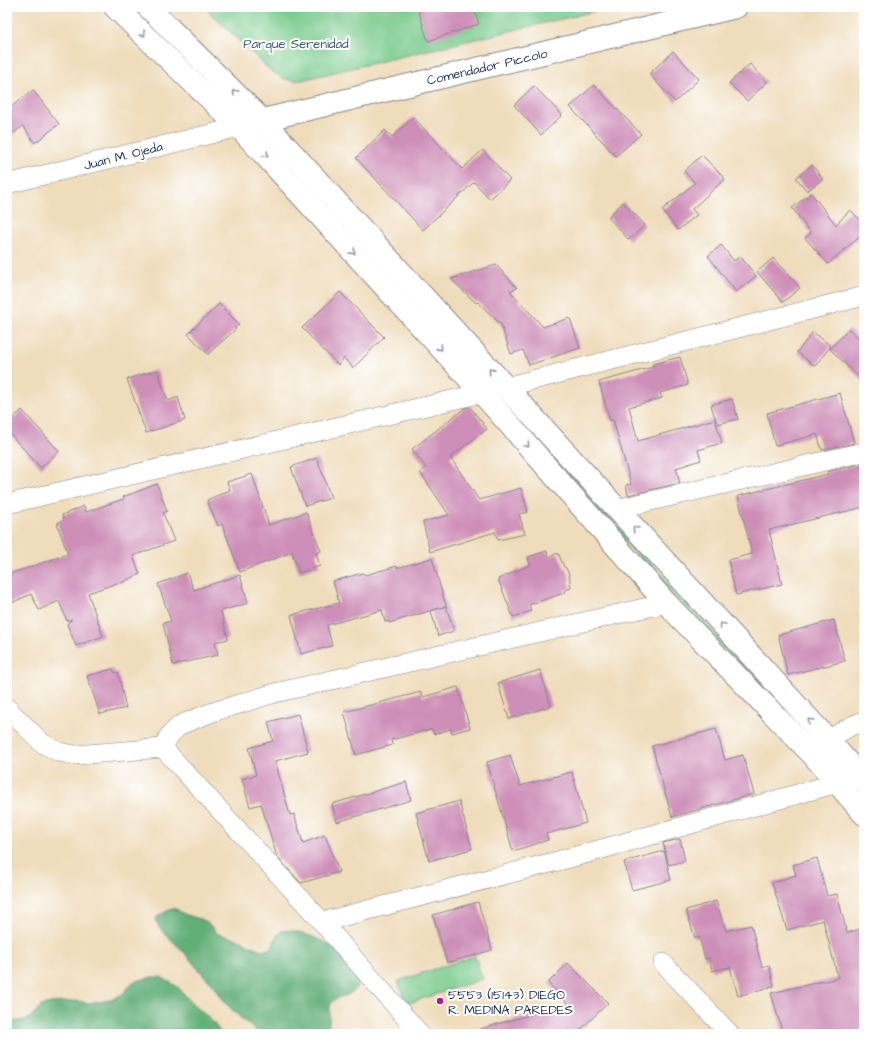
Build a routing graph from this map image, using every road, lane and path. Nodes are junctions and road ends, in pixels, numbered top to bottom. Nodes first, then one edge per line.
1 (115, 7) edge
2 (148, 7) edge
3 (736, 7) edge
4 (262, 120) junction
5 (239, 127) junction
6 (7, 184) edge
7 (864, 296) edge
8 (505, 387) junction
9 (482, 393) junction
10 (864, 452) edge
11 (7, 504) edge
12 (616, 509) junction
13 (666, 603) junction
14 (7, 708) edge
15 (864, 721) edge
16 (829, 741) junction
17 (163, 748) junction
18 (812, 755) junction
19 (864, 781) edge
20 (836, 783) junction
21 (864, 814) edge
22 (322, 922) junction
23 (664, 963) dead end
24 (420, 1034) edge
25 (730, 1034) edge

1 -> 5 main road
4 -> 2 main road
3 - 4 main road, Comendador Piccolo
4 - 5 main road, Comendador Piccolo
8 -> 4 main road
5 - 6 street, Juan M. Ojeda
5 -> 9 main road
7 - 8 street
8 - 12 main road
9 - 11 street
9 -> 13 main road
10 - 12 street
16 -> 12 main road
13 - 17 street
13 - 18 main road
14 - 17 street
15 - 16 street
16 - 18 street
16 - 19 main road
17 - 22 street
18 - 20 main road
20 - 21 main road
20 - 22 street
22 - 24 street
23 - 25 street

